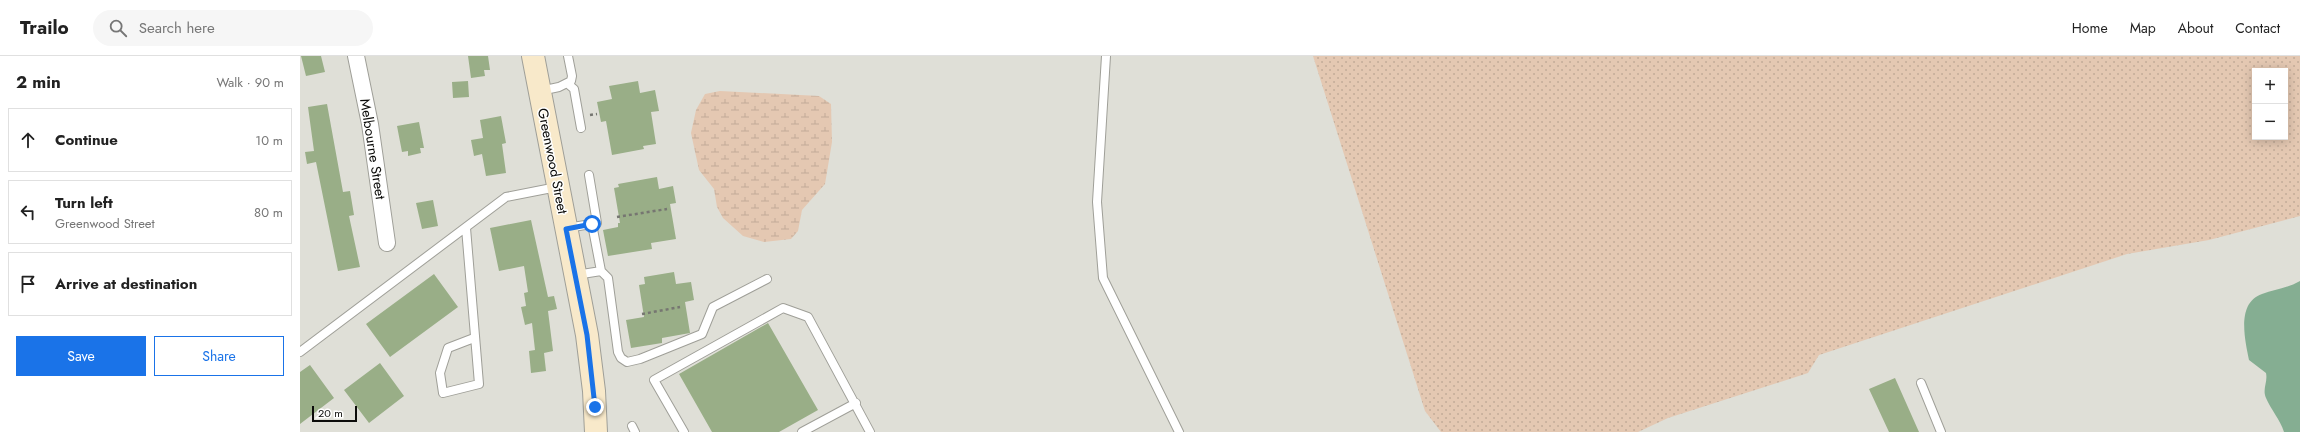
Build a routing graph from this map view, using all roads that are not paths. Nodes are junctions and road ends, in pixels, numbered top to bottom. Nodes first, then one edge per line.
1 (356, 56) edge
2 (533, 56) edge
3 (568, 56) edge
4 (1106, 56) edge
5 (568, 84) junction
6 (539, 92) junction
7 (581, 128) dead end
8 (590, 175) dead end
9 (558, 187) junction
10 (592, 224) junction
11 (466, 228) junction
12 (566, 229) junction
13 (387, 243) dead end
14 (601, 271) junction
15 (575, 275) junction
16 (767, 279) dead end
17 (474, 338) junction
18 (300, 352) edge
19 (1921, 382) dead end
20 (856, 403) junction
21 (596, 432) edge
22 (684, 432) edge
23 (802, 432) edge
24 (870, 432) edge
25 (1179, 432) edge
26 (1941, 432) edge

1 - 13 street, Melbourne Street
2 - 6 main road, Greenwood Street
3 - 5 lane
4 - 25 lane
5 - 6 lane
5 - 7 lane
6 - 9 main road, Greenwood Street
8 - 10 lane
9 - 11 lane
9 - 12 main road, Greenwood Street
10 - 12 lane
10 - 14 lane
11 - 17 lane
11 - 18 lane
12 - 15 main road, Greenwood Street
14 - 15 lane
14 - 16 lane
15 - 21 main road, Greenwood Street
17 - 17 lane
19 - 26 lane
20 - 22 lane
20 - 23 lane
20 - 24 lane

